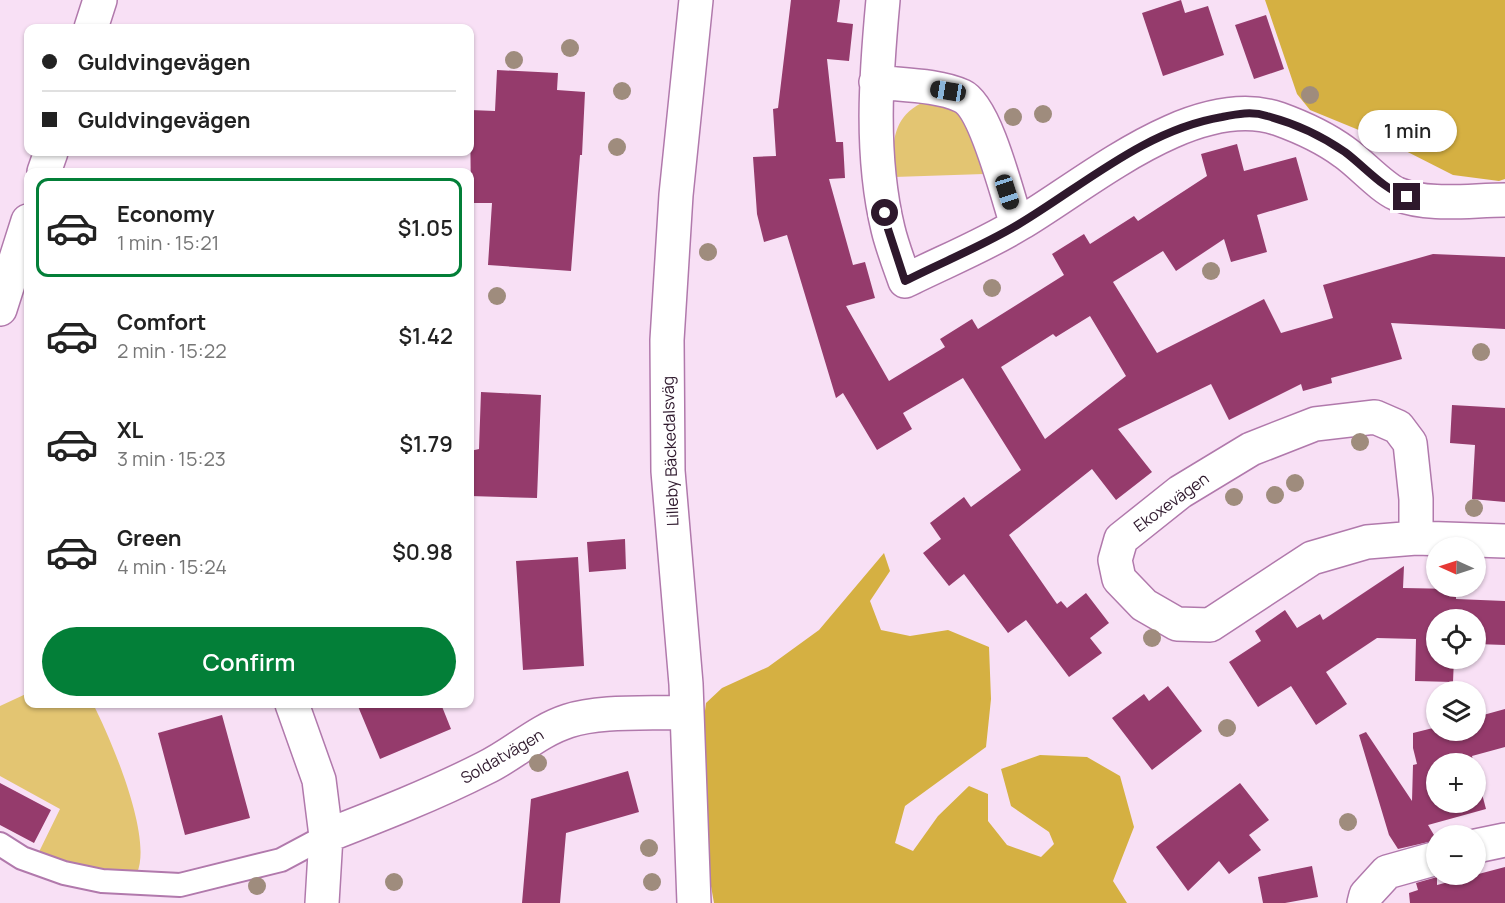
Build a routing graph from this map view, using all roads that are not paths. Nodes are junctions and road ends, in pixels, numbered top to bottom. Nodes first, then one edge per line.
1 (100, 0) edge
2 (696, 0) edge
3 (883, 0) edge
4 (92, 24) edge
5 (876, 82) junction
6 (1505, 200) edge
7 (1017, 225) junction
8 (24, 234) edge
9 (0, 309) edge
10 (1416, 538) junction
11 (1505, 541) edge
12 (293, 708) edge
13 (686, 712) junction
14 (326, 836) junction
15 (1505, 840) edge
16 (0, 844) edge
17 (1486, 844) edge
18 (1426, 861) edge
19 (322, 903) edge
20 (694, 903) edge
21 (1364, 903) edge

1 - 4 street
2 - 13 street, Lilleby Bäckedalsväg
3 - 5 street
5 - 7 street
5 - 7 street
6 - 7 street
8 - 9 street
10 - 10 street, Ekoxevägen
10 - 11 street, Ekoxevägen
12 - 14 street
13 - 14 street, Soldatvägen
13 - 20 street, Lilleby Bäckedalsväg
14 - 16 lane
14 - 19 street
15 - 17 street
18 - 21 street

